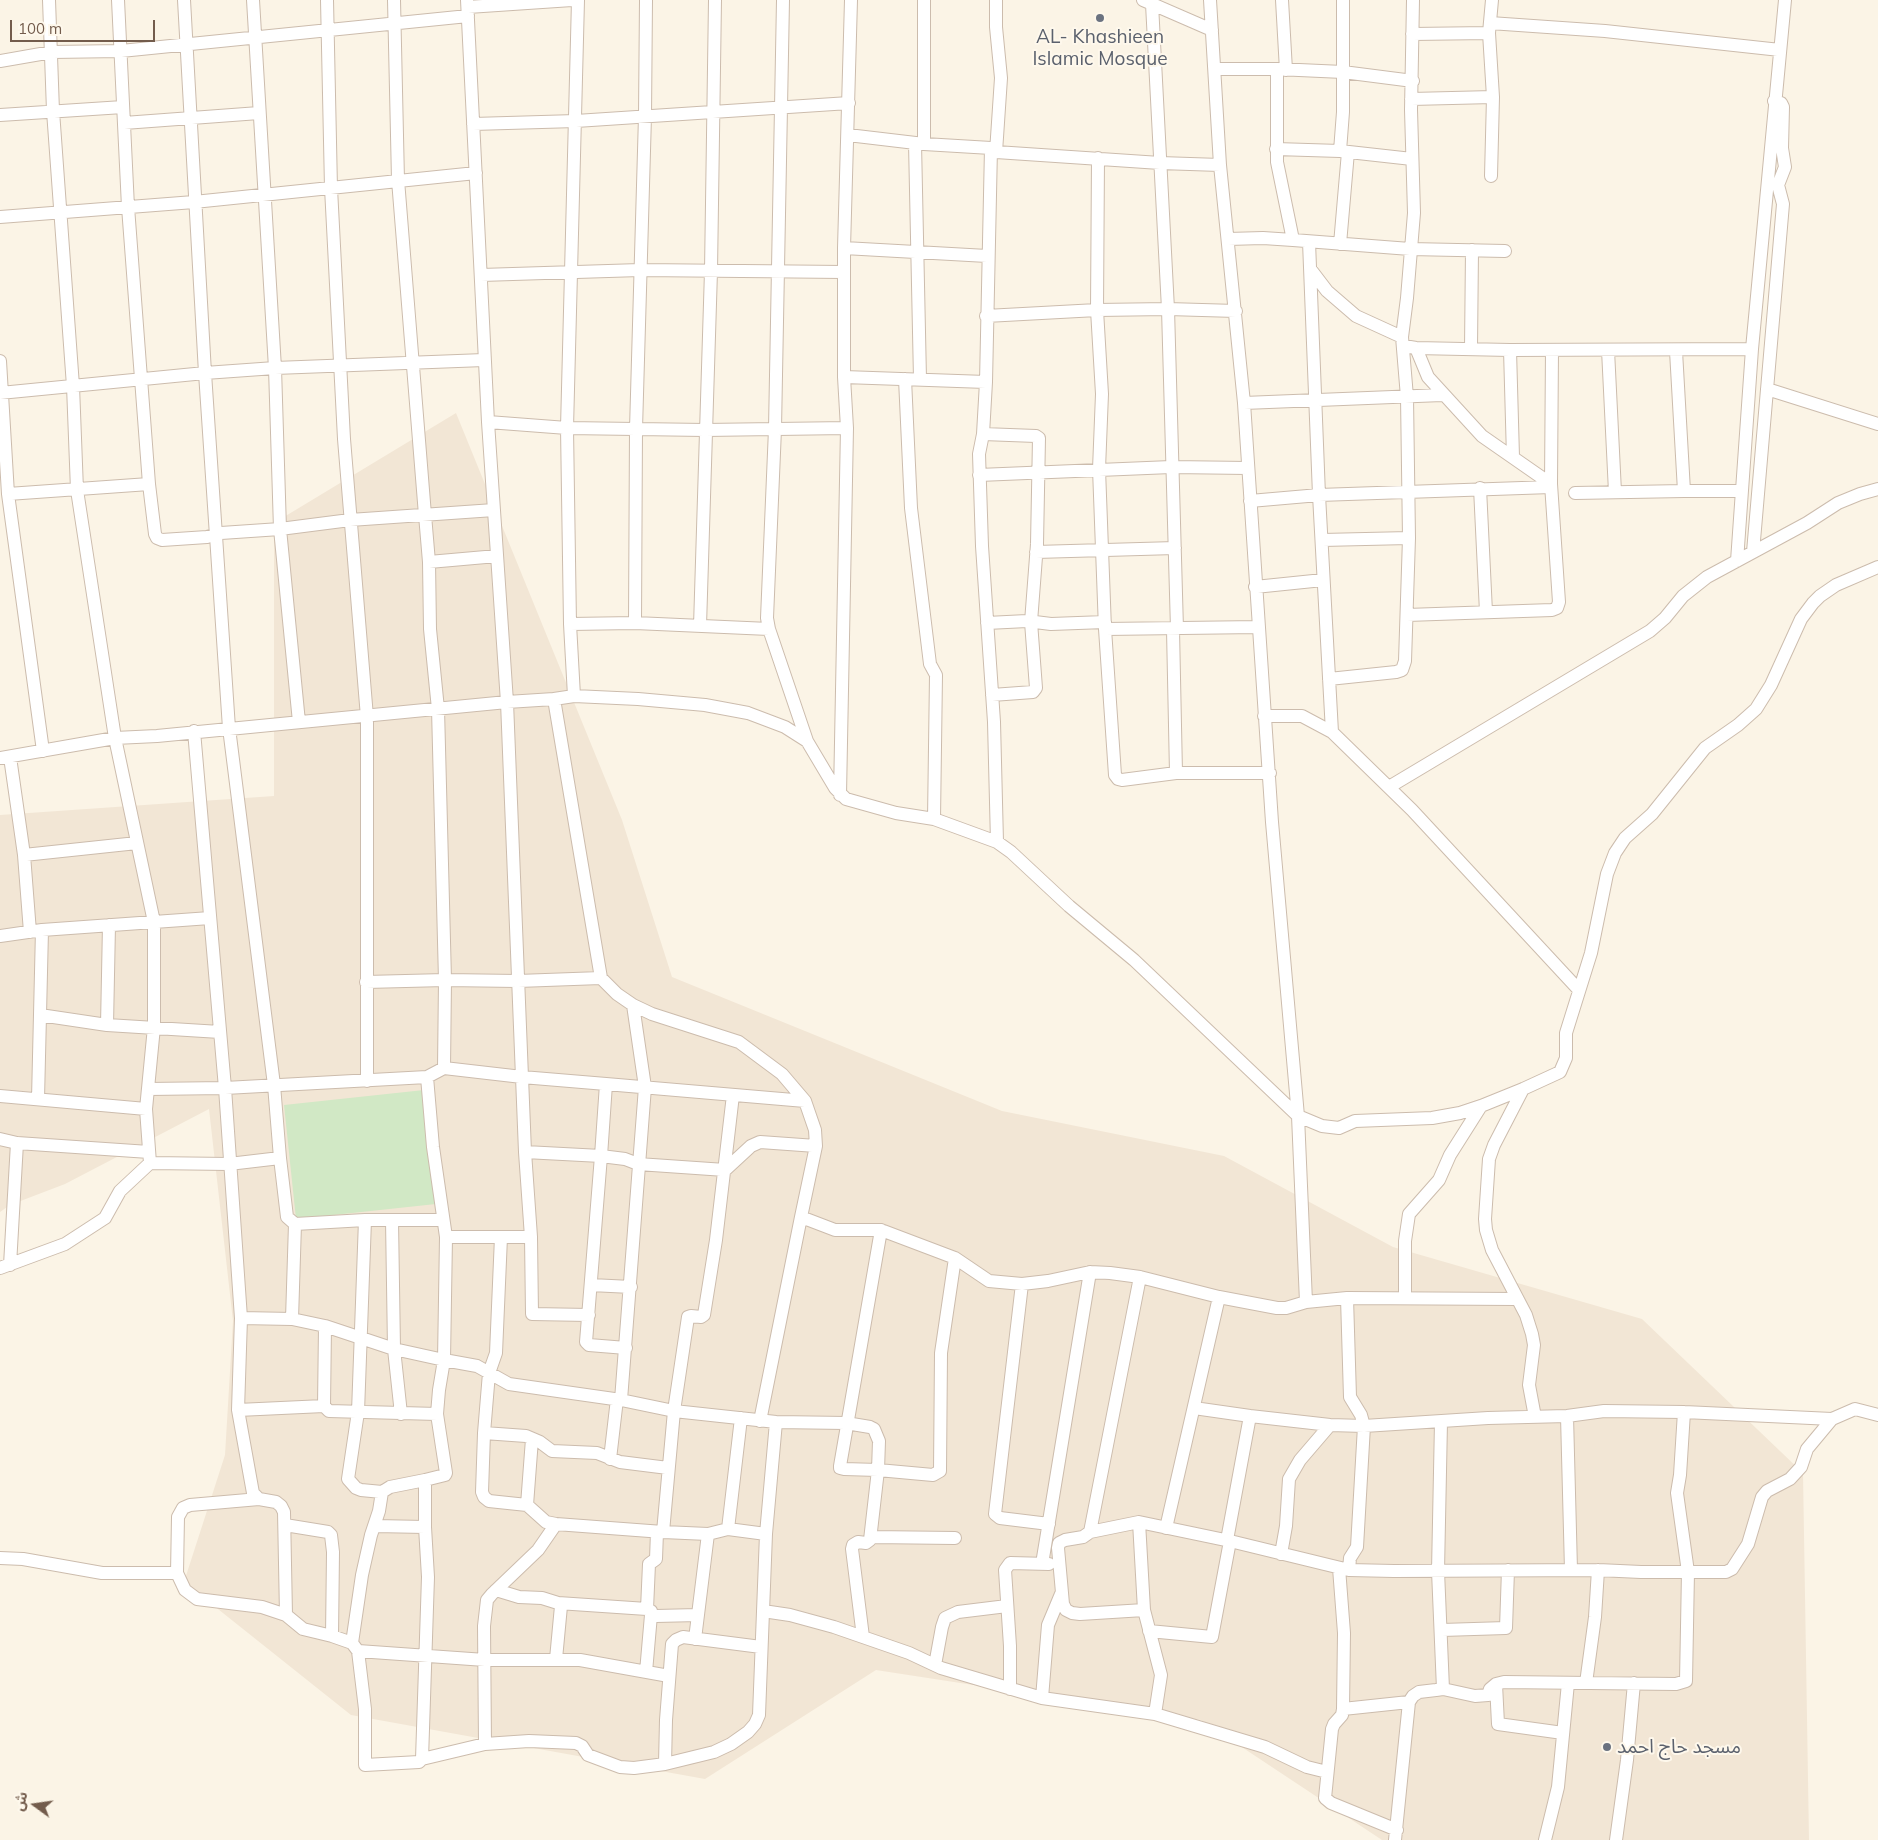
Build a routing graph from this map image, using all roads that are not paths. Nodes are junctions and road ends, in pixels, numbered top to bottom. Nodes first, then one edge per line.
1 (50, 0) edge
2 (118, 0) edge
3 (184, 0) edge
4 (253, 0) edge
5 (327, 0) edge
6 (394, 0) edge
7 (572, 0) edge
8 (578, 0) edge
9 (646, 0) edge
10 (715, 0) edge
11 (782, 0) edge
12 (851, 0) edge
13 (924, 0) edge
14 (996, 0) edge
15 (1210, 0) edge
16 (1282, 0) edge
17 (1343, 0) edge
18 (1413, 0) edge
19 (1492, 0) edge
20 (1785, 0) edge
21 (515, 2) edge
22 (1148, 2) edge
23 (468, 7) edge
24 (395, 23) junction
25 (1489, 28) junction
26 (328, 30) junction
27 (1212, 30) junction
28 (1412, 34) junction
29 (256, 38) junction
30 (186, 44) junction
31 (1780, 50) junction
32 (120, 51) junction
33 (52, 52) junction
34 (0, 61) edge
35 (1215, 69) junction
36 (1282, 70) junction
37 (1343, 72) junction
38 (1413, 81) junction
39 (1493, 97) junction
40 (1411, 99) junction
41 (1774, 101) junction
42 (849, 103) junction
43 (123, 107) junction
44 (779, 107) junction
45 (53, 111) junction
46 (714, 112) junction
47 (259, 113) junction
48 (0, 116) edge
49 (645, 116) junction
50 (190, 118) junction
51 (576, 121) junction
52 (124, 123) junction
53 (474, 124) junction
54 (848, 135) junction
55 (920, 143) junction
56 (1276, 149) junction
57 (993, 150) junction
58 (1344, 152) junction
59 (1098, 158) junction
60 (1412, 159) junction
61 (1160, 163) junction
62 (1220, 165) junction
63 (476, 173) junction
64 (1491, 176) dead end
65 (398, 180) junction
66 (331, 188) junction
67 (264, 194) junction
68 (194, 202) junction
69 (128, 207) junction
70 (59, 213) junction
71 (0, 217) edge
72 (1228, 239) junction
73 (1293, 240) junction
74 (1309, 242) junction
75 (1340, 244) junction
76 (844, 248) junction
77 (1410, 249) junction
78 (1472, 250) junction
79 (1505, 251) dead end
80 (919, 253) junction
81 (987, 256) junction
82 (640, 270) junction
83 (1311, 270) junction
84 (711, 271) junction
85 (571, 272) junction
86 (778, 272) junction
87 (844, 272) junction
88 (481, 275) junction
89 (1168, 309) junction
90 (1096, 310) junction
91 (1236, 311) junction
92 (986, 316) junction
93 (1408, 344) junction
94 (1471, 348) junction
95 (1752, 349) junction
96 (1510, 350) junction
97 (1552, 350) junction
98 (1608, 350) junction
99 (1676, 351) junction
100 (484, 360) junction
101 (0, 361) edge
102 (414, 362) junction
103 (340, 366) junction
104 (275, 368) junction
105 (205, 373) junction
106 (844, 377) junction
107 (142, 379) junction
108 (906, 379) junction
109 (920, 379) junction
110 (986, 382) junction
111 (73, 386) junction
112 (1767, 390) junction
113 (1, 393) edge
114 (1442, 395) junction
115 (1407, 397) junction
116 (1315, 399) junction
117 (1244, 403) junction
118 (488, 422) junction
119 (1878, 424) edge
120 (567, 428) junction
121 (847, 428) junction
122 (636, 429) junction
123 (775, 429) junction
124 (705, 430) junction
125 (983, 434) junction
126 (1513, 457) junction
127 (1171, 467) junction
128 (1248, 468) junction
129 (1098, 469) junction
130 (1038, 473) junction
131 (979, 475) junction
132 (149, 484) junction
133 (1551, 485) junction
134 (1480, 488) junction
135 (1878, 489) edge
136 (77, 490) junction
137 (1684, 490) junction
138 (1742, 491) junction
139 (1615, 492) junction
140 (1408, 493) junction
141 (1575, 493) dead end
142 (8, 494) junction
143 (1319, 496) junction
144 (1250, 501) junction
145 (494, 510) junction
146 (425, 516) junction
147 (350, 520) junction
148 (280, 529) junction
149 (216, 534) junction
150 (1409, 538) junction
151 (1322, 540) junction
152 (1175, 548) junction
153 (1102, 550) junction
154 (1036, 552) junction
155 (1753, 552) junction
156 (497, 556) junction
157 (1737, 561) junction
158 (429, 562) junction
159 (1878, 567) edge
160 (1323, 580) junction
161 (1255, 587) junction
162 (1486, 612) junction
163 (1407, 615) junction
164 (1031, 622) junction
165 (635, 623) junction
166 (987, 623) junction
167 (570, 624) junction
168 (700, 626) junction
169 (1105, 626) junction
170 (1258, 627) junction
171 (769, 629) junction
172 (1175, 629) junction
173 (1329, 679) junction
174 (574, 696) junction
175 (992, 696) junction
176 (554, 699) junction
177 (507, 702) junction
178 (438, 709) junction
179 (1264, 716) junction
180 (367, 717) junction
181 (299, 722) junction
182 (230, 728) junction
183 (194, 731) junction
184 (1332, 732) junction
185 (115, 738) junction
186 (807, 741) junction
187 (43, 751) junction
188 (5, 757) edge
189 (1176, 773) junction
190 (1270, 773) junction
191 (1389, 787) junction
192 (840, 795) junction
193 (934, 819) junction
194 (997, 842) junction
195 (137, 843) junction
196 (24, 855) junction
197 (210, 918) junction
198 (154, 922) junction
199 (109, 925) junction
200 (36, 931) junction
201 (0, 936) edge
202 (601, 978) junction
203 (445, 980) junction
204 (518, 981) junction
205 (366, 982) junction
206 (1578, 989) junction
207 (633, 1005) junction
208 (40, 1015) junction
209 (107, 1025) junction
210 (154, 1027) junction
211 (220, 1032) junction
212 (444, 1068) junction
213 (427, 1077) junction
214 (522, 1077) junction
215 (367, 1081) junction
216 (274, 1084) junction
217 (606, 1084) junction
218 (645, 1087) junction
219 (225, 1088) junction
220 (148, 1089) junction
221 (1524, 1090) junction
222 (733, 1095) junction
223 (0, 1096) edge
224 (38, 1099) junction
225 (805, 1101) junction
226 (1482, 1106) junction
227 (146, 1109) junction
228 (1298, 1116) junction
229 (0, 1140) edge
230 (17, 1143) junction
231 (816, 1146) junction
232 (525, 1152) junction
233 (601, 1156) junction
234 (149, 1158) junction
235 (280, 1158) junction
236 (229, 1164) junction
237 (638, 1164) junction
238 (725, 1170) junction
239 (801, 1217) junction
240 (365, 1220) junction
241 (392, 1220) junction
242 (442, 1220) junction
243 (295, 1224) junction
244 (881, 1230) junction
245 (446, 1237) junction
246 (501, 1237) junction
247 (531, 1237) junction
248 (955, 1258) junction
249 (5, 1266) edge
250 (1090, 1272) junction
251 (1140, 1277) junction
252 (591, 1284) junction
253 (1022, 1284) junction
254 (631, 1287) junction
255 (1219, 1297) junction
256 (1347, 1298) junction
257 (1406, 1298) junction
258 (1517, 1299) junction
259 (1306, 1302) junction
260 (589, 1315) junction
261 (240, 1318) junction
262 (292, 1319) junction
263 (326, 1326) junction
264 (362, 1338) junction
265 (626, 1348) junction
266 (394, 1349) junction
267 (444, 1360) junction
268 (489, 1373) junction
269 (619, 1400) junction
270 (324, 1406) junction
271 (1194, 1408) junction
272 (238, 1410) junction
273 (674, 1410) junction
274 (358, 1412) junction
275 (1684, 1412) junction
276 (401, 1414) junction
277 (437, 1414) junction
278 (1878, 1415) edge
279 (1250, 1416) junction
280 (1567, 1416) junction
281 (1534, 1417) junction
282 (741, 1418) junction
283 (1832, 1419) junction
284 (760, 1421) junction
285 (776, 1422) junction
286 (1441, 1422) junction
287 (846, 1423) junction
288 (1330, 1425) junction
289 (1364, 1426) junction
290 (484, 1433) junction
291 (532, 1439) junction
292 (610, 1459) junction
293 (668, 1468) junction
294 (878, 1470) junction
295 (425, 1480) junction
296 (382, 1492) junction
297 (259, 1500) junction
298 (527, 1505) junction
299 (1139, 1522) junction
300 (556, 1524) junction
301 (1049, 1524) junction
302 (285, 1525) junction
303 (374, 1526) junction
304 (425, 1527) junction
305 (1166, 1528) junction
306 (728, 1529) junction
307 (660, 1532) junction
308 (1090, 1532) junction
309 (708, 1534) junction
310 (766, 1534) junction
311 (871, 1537) junction
312 (955, 1538) dead end
313 (1229, 1541) junction
314 (1281, 1554) junction
315 (0, 1558) edge
316 (1042, 1564) junction
317 (1059, 1565) junction
318 (1344, 1569) junction
319 (1508, 1570) junction
320 (1571, 1570) junction
321 (1598, 1570) junction
322 (1438, 1571) junction
323 (1688, 1572) junction
324 (176, 1573) junction
325 (496, 1590) junction
326 (1061, 1594) junction
327 (558, 1603) junction
328 (1007, 1606) junction
329 (1144, 1610) junction
330 (763, 1611) junction
331 (649, 1612) junction
332 (698, 1615) junction
333 (286, 1616) junction
334 (1149, 1630) junction
335 (1442, 1630) junction
336 (332, 1636) junction
337 (863, 1637) junction
338 (695, 1639) junction
339 (355, 1647) junction
340 (761, 1648) junction
341 (424, 1657) junction
342 (556, 1659) junction
343 (485, 1660) junction
344 (935, 1665) junction
345 (646, 1672) junction
346 (669, 1676) junction
347 (1568, 1682) junction
348 (1586, 1683) junction
349 (1634, 1683) junction
350 (1496, 1684) junction
351 (1010, 1689) junction
352 (1443, 1690) junction
353 (1042, 1698) junction
354 (1409, 1702) junction
355 (1344, 1709) junction
356 (1155, 1714) junction
357 (1563, 1733) junction
358 (485, 1744) junction
359 (422, 1760) junction
360 (666, 1764) junction
361 (1327, 1772) junction
362 (1396, 1835) edge
363 (1545, 1840) edge
364 (1616, 1840) edge

1 - 33 street
2 - 32 street
3 - 30 street
4 - 29 street
5 - 26 street
6 - 24 street
7 - 21 street
8 - 51 street
9 - 49 street
10 - 46 street
11 - 44 street
12 - 42 street
13 - 55 street
14 - 57 street
15 - 27 street
16 - 36 street
17 - 37 street
18 - 28 street
19 - 25 street
20 - 31 street
21 - 23 street
22 - 27 street
22 - 61 street
23 - 24 street
23 - 53 street
24 - 26 street
24 - 65 street
25 - 28 street
25 - 31 street
25 - 39 street
26 - 29 street
26 - 66 street
27 - 35 street
28 - 38 street
29 - 30 street
29 - 47 street
30 - 32 street
30 - 50 street
31 - 41 street
32 - 33 street
32 - 43 street
33 - 34 street
33 - 45 street
35 - 36 street
35 - 62 street
36 - 37 street
36 - 56 street
37 - 38 street
37 - 58 street
38 - 40 street
39 - 40 street
39 - 64 street
40 - 60 street
41 - 95 street
41 - 112 street
42 - 44 street
42 - 54 street
43 - 45 street
43 - 52 street
44 - 46 street
44 - 86 street
45 - 48 street
45 - 70 street
46 - 49 street
46 - 84 street
47 - 50 street
47 - 67 street
49 - 51 street
49 - 82 street
50 - 52 street
50 - 68 street
51 - 53 street
51 - 85 street
52 - 69 street
53 - 63 street
54 - 55 street
54 - 76 street
55 - 57 street
55 - 80 street
56 - 58 street
56 - 73 street
57 - 59 street
57 - 81 street
58 - 60 street
58 - 75 street
59 - 61 street
59 - 90 street
60 - 77 street
61 - 62 street
61 - 89 street
62 - 72 street
63 - 65 street
63 - 88 street
65 - 66 street
65 - 102 street
66 - 67 street
66 - 103 street
67 - 68 street
67 - 104 street
68 - 69 street
68 - 105 street
69 - 70 street
69 - 107 street
70 - 71 street
70 - 111 street
72 - 73 street
72 - 91 street
73 - 74 street
74 - 75 street
74 - 83 street
75 - 77 street
76 - 80 street
76 - 87 street
77 - 78 street
77 - 93 street
78 - 79 street
78 - 94 street
80 - 81 street
80 - 109 street
81 - 92 street
82 - 84 street
82 - 85 street
82 - 122 street
83 - 93 street
83 - 116 street
84 - 86 street
84 - 124 street
85 - 88 street
85 - 120 street
86 - 87 street
86 - 123 street
87 - 106 street
88 - 100 street
89 - 90 street
89 - 91 street
89 - 127 street
90 - 92 street
90 - 129 street
91 - 117 street
92 - 110 street
93 - 94 street
93 - 114 street
93 - 115 street
94 - 96 street
95 - 99 street
95 - 138 street
96 - 97 street
96 - 126 street
97 - 98 street
97 - 133 street
98 - 99 street
98 - 139 street
99 - 137 street
100 - 102 street
100 - 118 street
101 - 113 street
102 - 103 street
102 - 146 street
103 - 104 street
103 - 147 street
104 - 105 street
104 - 148 street
105 - 107 street
105 - 149 street
106 - 108 street
106 - 121 street
107 - 111 street
107 - 132 street
108 - 109 street
108 - 193 street
109 - 110 street
110 - 125 street
111 - 113 street
111 - 136 street
112 - 119 street
112 - 155 street
113 - 142 street
114 - 115 street
114 - 126 street
115 - 116 street
115 - 140 street
116 - 117 street
116 - 143 street
117 - 128 street
118 - 120 street
118 - 145 street
120 - 122 street
120 - 167 street
121 - 123 street
121 - 192 street
122 - 124 street
122 - 165 street
123 - 124 street
123 - 171 street
124 - 168 street
125 - 130 street
125 - 131 street
126 - 133 street
127 - 128 street
127 - 129 street
127 - 152 street
128 - 144 street
129 - 130 street
129 - 153 street
130 - 131 street
130 - 154 street
131 - 166 street
132 - 136 street
132 - 149 street
133 - 134 street
133 - 162 street
134 - 140 street
134 - 162 street
135 - 155 street
136 - 142 street
136 - 185 street
137 - 138 street
137 - 139 street
138 - 157 street
139 - 141 street
140 - 143 street
140 - 150 street
142 - 187 street
143 - 144 street
143 - 151 street
144 - 161 street
145 - 146 street
145 - 156 street
146 - 147 street
146 - 158 street
147 - 148 street
147 - 180 street
148 - 149 street
148 - 181 street
149 - 182 street
150 - 151 street
150 - 163 street
151 - 160 street
152 - 153 street
152 - 172 street
153 - 154 street
153 - 169 street
154 - 164 street
155 - 157 street
156 - 158 street
156 - 177 street
157 - 191 street
158 - 178 street
159 - 206 street
160 - 161 street
160 - 173 street
161 - 170 street
162 - 163 street
163 - 173 street
164 - 166 street
164 - 169 street
164 - 175 street
165 - 167 street
165 - 168 street
166 - 175 street
167 - 174 street
168 - 171 street
169 - 172 street
169 - 189 street
170 - 172 street
170 - 179 street
171 - 186 street
172 - 189 street
173 - 184 street
174 - 176 street
174 - 186 street
175 - 194 street
176 - 177 street
176 - 202 street
177 - 178 street
177 - 204 street
178 - 180 street
178 - 203 street
179 - 184 street
179 - 190 street
180 - 181 street
180 - 205 street
181 - 182 street
182 - 183 street
182 - 216 street
183 - 185 street
183 - 197 street
184 - 191 street
185 - 187 street
185 - 195 street
186 - 192 street
187 - 188 street
188 - 196 street
189 - 190 street
190 - 228 street
191 - 206 street
192 - 193 street
193 - 194 street
194 - 228 street
195 - 196 street
195 - 198 street
196 - 200 street
197 - 198 street
197 - 211 street
198 - 199 street
198 - 210 street
199 - 200 street
199 - 209 street
200 - 201 street
200 - 208 street
202 - 204 street
202 - 207 street
203 - 204 street
203 - 205 street
203 - 212 street
204 - 214 street
205 - 215 street
206 - 221 street
207 - 218 street
207 - 225 street
208 - 209 street
208 - 224 street
209 - 210 street
210 - 211 street
210 - 220 street
211 - 219 street
212 - 213 street
212 - 214 street
213 - 215 street
213 - 242 street
214 - 217 street
214 - 232 street
215 - 216 street
216 - 219 street
216 - 235 street
217 - 218 street
217 - 233 street
218 - 222 street
218 - 237 street
219 - 220 street
219 - 236 street
220 - 227 street
221 - 226 street
221 - 258 street
222 - 225 street
222 - 238 street
223 - 224 street
224 - 227 street
225 - 231 street
226 - 228 street
226 - 257 street
227 - 234 street
228 - 259 street
229 - 230 street
230 - 234 street
230 - 249 street
231 - 238 street
231 - 239 street
232 - 233 street
232 - 247 street
233 - 237 street
233 - 252 street
234 - 236 street
234 - 249 street
235 - 236 street
235 - 243 street
236 - 261 street
237 - 238 street
237 - 254 street
238 - 273 street
239 - 244 street
239 - 284 street
240 - 241 street
240 - 243 street
240 - 264 street
241 - 242 street
241 - 266 street
242 - 245 street
243 - 262 street
244 - 248 street
244 - 287 street
245 - 246 street
245 - 267 street
246 - 247 street
246 - 268 street
247 - 260 street
248 - 253 street
248 - 294 street
250 - 251 street
250 - 253 street
250 - 301 street
251 - 255 street
251 - 308 street
252 - 254 street
252 - 260 street
253 - 301 street
254 - 265 street
255 - 259 street
255 - 271 street
256 - 257 street
256 - 259 street
256 - 289 street
257 - 258 street
258 - 281 street
260 - 265 street
261 - 262 street
261 - 272 street
262 - 263 street
263 - 264 street
263 - 270 street
264 - 266 street
264 - 274 street
265 - 269 street
266 - 267 street
266 - 276 street
267 - 268 street
267 - 277 street
268 - 269 street
268 - 290 street
269 - 273 street
269 - 292 street
270 - 272 street
270 - 274 street
271 - 279 street
271 - 305 street
272 - 297 street
273 - 282 street
273 - 293 street
274 - 276 street
274 - 296 street
275 - 280 street
275 - 283 street
275 - 323 street
276 - 277 street
277 - 295 street
278 - 283 street
279 - 288 street
279 - 313 street
280 - 281 street
280 - 320 street
281 - 286 street
282 - 284 street
282 - 306 street
283 - 323 street
284 - 285 street
285 - 287 street
285 - 310 street
286 - 289 street
286 - 322 street
287 - 294 street
287 - 294 street
288 - 289 street
288 - 314 street
289 - 318 street
290 - 291 street
290 - 298 street
291 - 292 street
291 - 298 street
292 - 293 street
293 - 307 street
294 - 311 street
295 - 296 street
295 - 304 street
296 - 303 street
297 - 302 street
297 - 324 street
298 - 300 street
299 - 305 street
299 - 308 street
299 - 329 street
300 - 307 street
300 - 325 street
301 - 316 street
302 - 333 street
302 - 336 street
303 - 304 street
303 - 339 street
304 - 341 street
305 - 313 street
306 - 309 street
306 - 310 street
307 - 309 street
307 - 331 street
308 - 317 street
309 - 332 street
310 - 330 street
311 - 312 street
311 - 337 street
313 - 314 street
313 - 334 street
314 - 318 street
315 - 324 street
316 - 317 street
316 - 328 street
317 - 326 street
318 - 322 street
318 - 355 street
319 - 320 street
319 - 322 street
319 - 335 street
320 - 321 street
321 - 323 street
321 - 348 street
322 - 335 street
323 - 349 street
324 - 333 street
325 - 327 street
325 - 343 street
326 - 329 street
326 - 353 street
327 - 331 street
327 - 342 street
328 - 344 street
328 - 351 street
329 - 334 street
330 - 337 street
330 - 340 street
331 - 332 street
331 - 345 street
332 - 338 street
333 - 336 street
334 - 356 street
335 - 352 street
336 - 339 street
337 - 344 street
338 - 340 street
338 - 346 street
339 - 341 street
339 - 359 street
340 - 360 street
341 - 343 street
341 - 359 street
342 - 343 street
342 - 345 street
343 - 358 street
344 - 351 street
345 - 346 street
346 - 360 street
347 - 348 street
347 - 350 street
347 - 357 street
348 - 349 street
349 - 364 street
350 - 352 street
350 - 357 street
351 - 353 street
352 - 354 street
353 - 356 street
354 - 355 street
354 - 362 street
355 - 361 street
356 - 361 street
357 - 363 street
358 - 359 street
358 - 360 street
361 - 362 street

